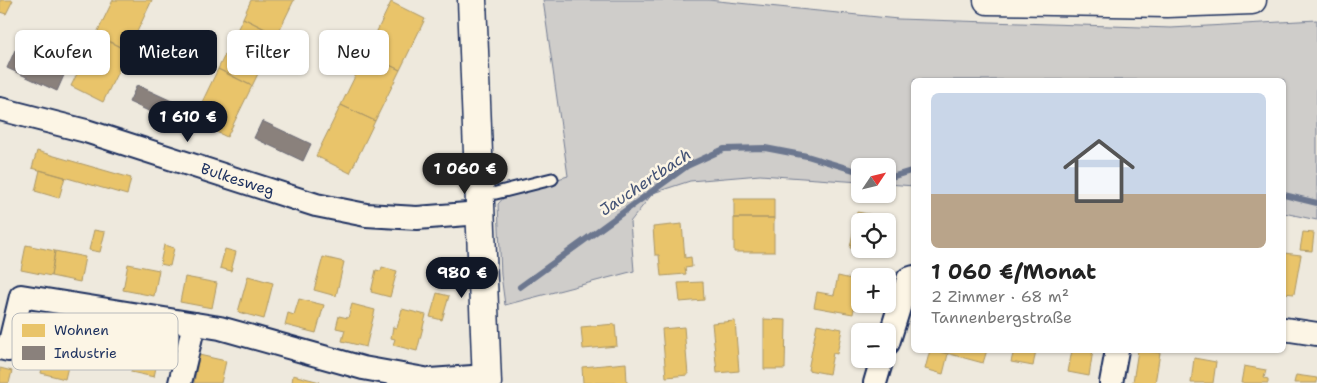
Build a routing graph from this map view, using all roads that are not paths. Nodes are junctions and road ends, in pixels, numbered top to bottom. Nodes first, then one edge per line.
1 (472, 0) edge
2 (988, 0) edge
3 (1252, 0) edge
4 (0, 109) edge
5 (552, 178) dead end
6 (479, 203) junction
7 (911, 278) edge
8 (17, 313) edge
9 (126, 313) edge
10 (178, 321) edge
11 (894, 323) edge
12 (194, 324) junction
13 (1286, 329) edge
14 (12, 333) edge
15 (1317, 334) edge
16 (0, 348) edge
17 (1116, 353) edge
18 (879, 368) edge
19 (349, 374) edge
20 (487, 380) edge
21 (180, 383) edge
22 (875, 383) edge
23 (1111, 383) edge

1 - 6 street
2 - 3 street
4 - 6 street, Bulkesweg
5 - 6 lane
6 - 20 street
7 - 11 street
8 - 9 street
10 - 12 street
12 - 19 street
12 - 21 street
13 - 15 street
14 - 16 street
17 - 23 street
18 - 22 street
19 - 20 street

